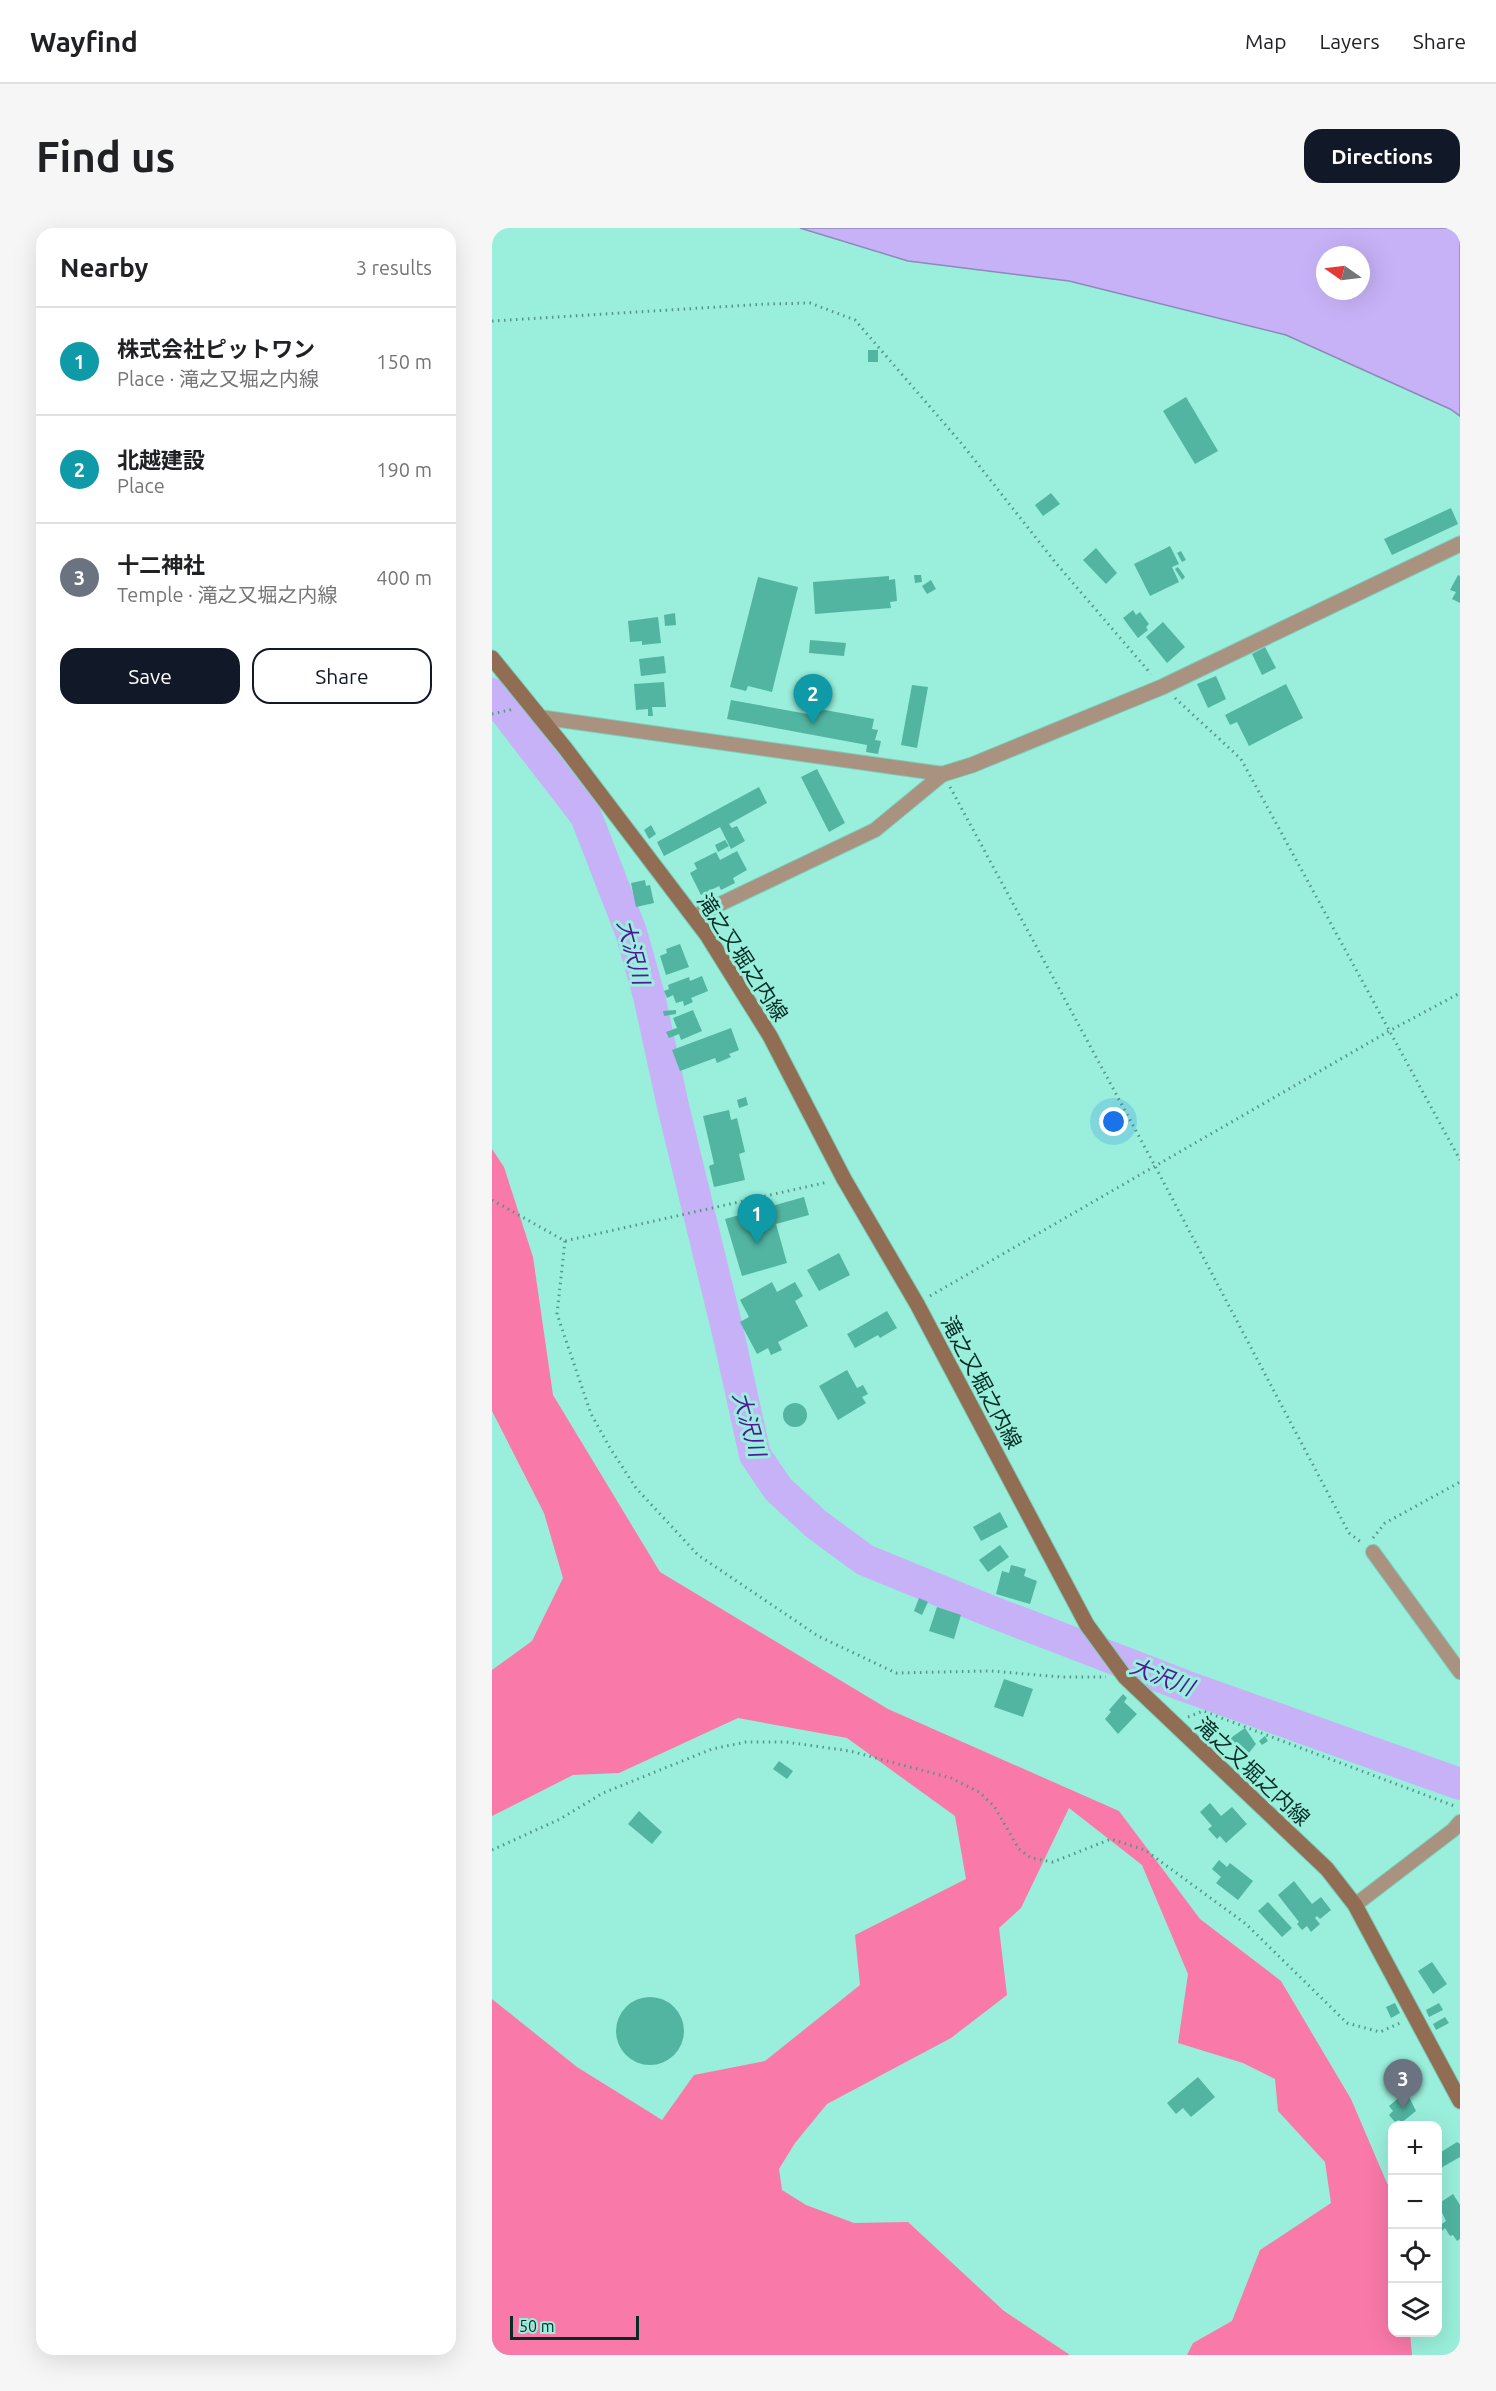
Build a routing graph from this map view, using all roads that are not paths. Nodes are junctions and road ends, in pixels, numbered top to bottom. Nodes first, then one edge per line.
1 (1460, 544) edge
2 (492, 658) edge
3 (539, 717) junction
4 (943, 774) junction
5 (693, 917) junction
6 (1373, 1552) road end
7 (1460, 1672) edge
8 (1460, 1822) edge
9 (1355, 1905) junction
10 (1460, 2101) edge

1 - 4 street
2 - 3 main road, 滝之又堀之内線
3 - 4 street
3 - 5 main road, 滝之又堀之内線
4 - 5 street
5 - 9 main road, 滝之又堀之内線
6 - 7 street
8 - 9 street
9 - 10 main road, 滝之又堀之内線

